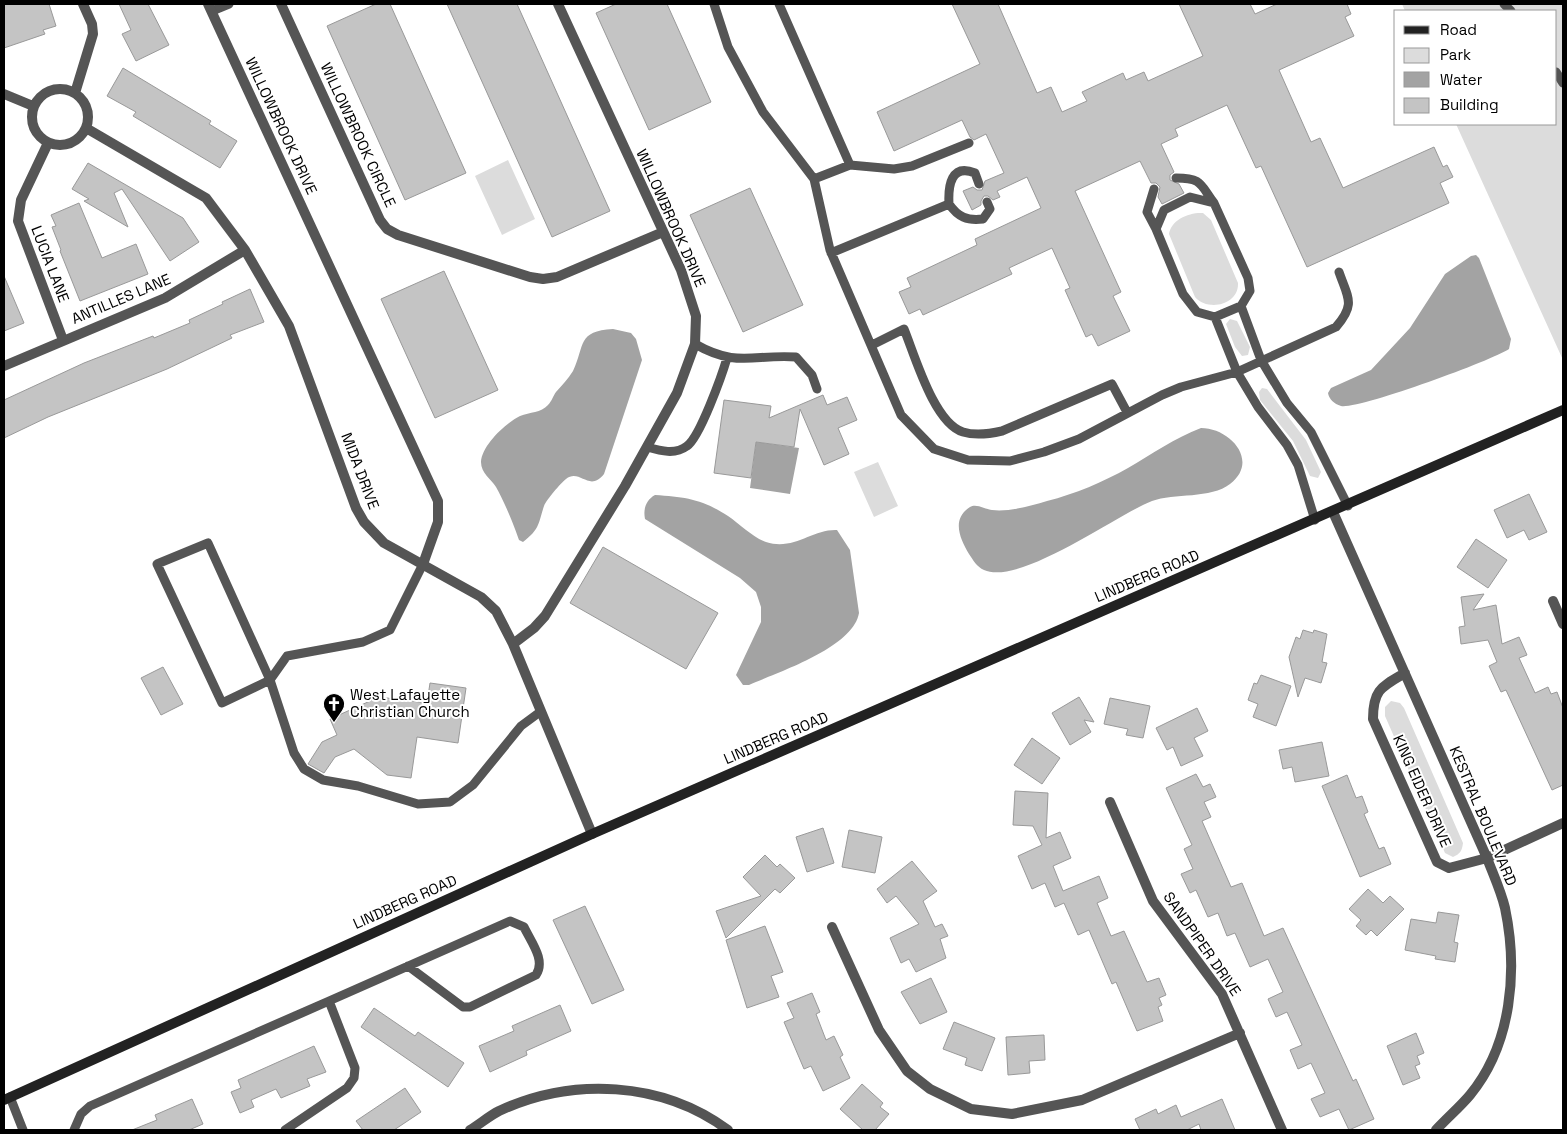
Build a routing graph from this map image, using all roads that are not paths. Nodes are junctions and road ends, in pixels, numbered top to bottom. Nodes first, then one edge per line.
1 (83, 4) edge
2 (229, 4) edge
3 (281, 4) edge
4 (558, 4) edge
5 (714, 4) edge
6 (779, 4) edge
7 (210, 7) edge
8 (75, 93) junction
9 (4, 94) edge
10 (33, 106) junction
11 (86, 128) junction
12 (48, 143) junction
13 (969, 143) dead end
14 (850, 165) junction
15 (1176, 178) dead end
16 (814, 179) junction
17 (979, 184) dead end
18 (1154, 189) dead end
19 (987, 202) dead end
20 (949, 204) junction
21 (1214, 204) junction
22 (1156, 229) junction
23 (663, 232) junction
24 (245, 250) junction
25 (831, 253) junction
26 (1338, 272) dead end
27 (1241, 306) junction
28 (1215, 317) junction
29 (63, 340) junction
30 (695, 344) junction
31 (872, 345) junction
32 (727, 358) junction
33 (1261, 360) junction
34 (4, 366) edge
35 (1237, 372) junction
36 (817, 389) dead end
37 (1563, 410) edge
38 (1127, 412) junction
39 (647, 447) junction
40 (1348, 506) junction
41 (1333, 512) junction
42 (1315, 520) junction
43 (423, 564) junction
44 (1553, 601) dead end
45 (1563, 624) edge
46 (514, 644) junction
47 (1405, 673) junction
48 (270, 680) junction
49 (540, 712) junction
50 (1110, 802) dead end
51 (1563, 823) edge
52 (592, 834) junction
53 (1487, 858) junction
54 (832, 927) dead end
55 (408, 966) junction
56 (329, 1001) junction
57 (1240, 1033) junction
58 (7, 1099) edge
59 (23, 1130) edge
60 (74, 1130) edge
61 (285, 1130) edge
62 (470, 1130) edge
63 (728, 1130) edge
64 (1282, 1130) edge
65 (1436, 1130) edge

1 - 8 street
2 - 7 lane
3 - 23 street, WILLOWBROOK CIRCLE
4 - 23 street, WILLOWBROOK DRIVE
5 - 16 lane
6 - 14 lane
7 - 43 street, WILLOWBROOK DRIVE
8 - 10 street
8 - 11 street
9 - 10 street
10 - 12 street
11 - 12 street
11 - 24 street, MIDA DRIVE
12 - 29 street, LUCIA LANE
13 - 14 lane
14 - 16 lane
15 - 21 lane
16 - 25 lane
17 - 20 lane
18 - 22 lane
19 - 20 lane
20 - 25 lane
21 - 22 lane
21 - 27 lane
22 - 28 lane
23 - 30 street, WILLOWBROOK DRIVE
24 - 29 street, ANTILLES LANE
24 - 43 street, MIDA DRIVE
25 - 31 lane
26 - 33 lane
27 - 28 lane
27 - 33 lane
28 - 35 lane
29 - 34 street, ANTILLES LANE
30 - 32 lane
30 - 39 street, WILLOWBROOK DRIVE
31 - 38 lane
31 - 38 lane
32 - 36 lane
32 - 39 lane
33 - 35 lane
33 - 40 lane
35 - 38 lane
35 - 42 lane
37 - 40 main road, LINDBERG ROAD
39 - 46 street, WILLOWBROOK DRIVE
40 - 41 main road, LINDBERG ROAD
41 - 42 main road, LINDBERG ROAD
41 - 47 street, KESTRAL BOULEVARD
42 - 52 main road, LINDBERG ROAD
43 - 46 street, MIDA DRIVE
43 - 48 lane
44 - 45 street
46 - 49 street, MIDA DRIVE
47 - 53 street, KESTRAL BOULEVARD
47 - 53 street, KING EIDER DRIVE
48 - 48 lane
48 - 49 lane
49 - 52 street, MIDA DRIVE
50 - 57 street, SANDPIPER DRIVE
51 - 53 street, KING EIDER DRIVE
52 - 58 main road, LINDBERG ROAD
53 - 65 street, KESTRAL BOULEVARD
54 - 57 street
55 - 55 lane
55 - 56 lane
56 - 60 lane
56 - 61 lane
57 - 64 street, SANDPIPER DRIVE
58 - 59 lane
62 - 63 street

